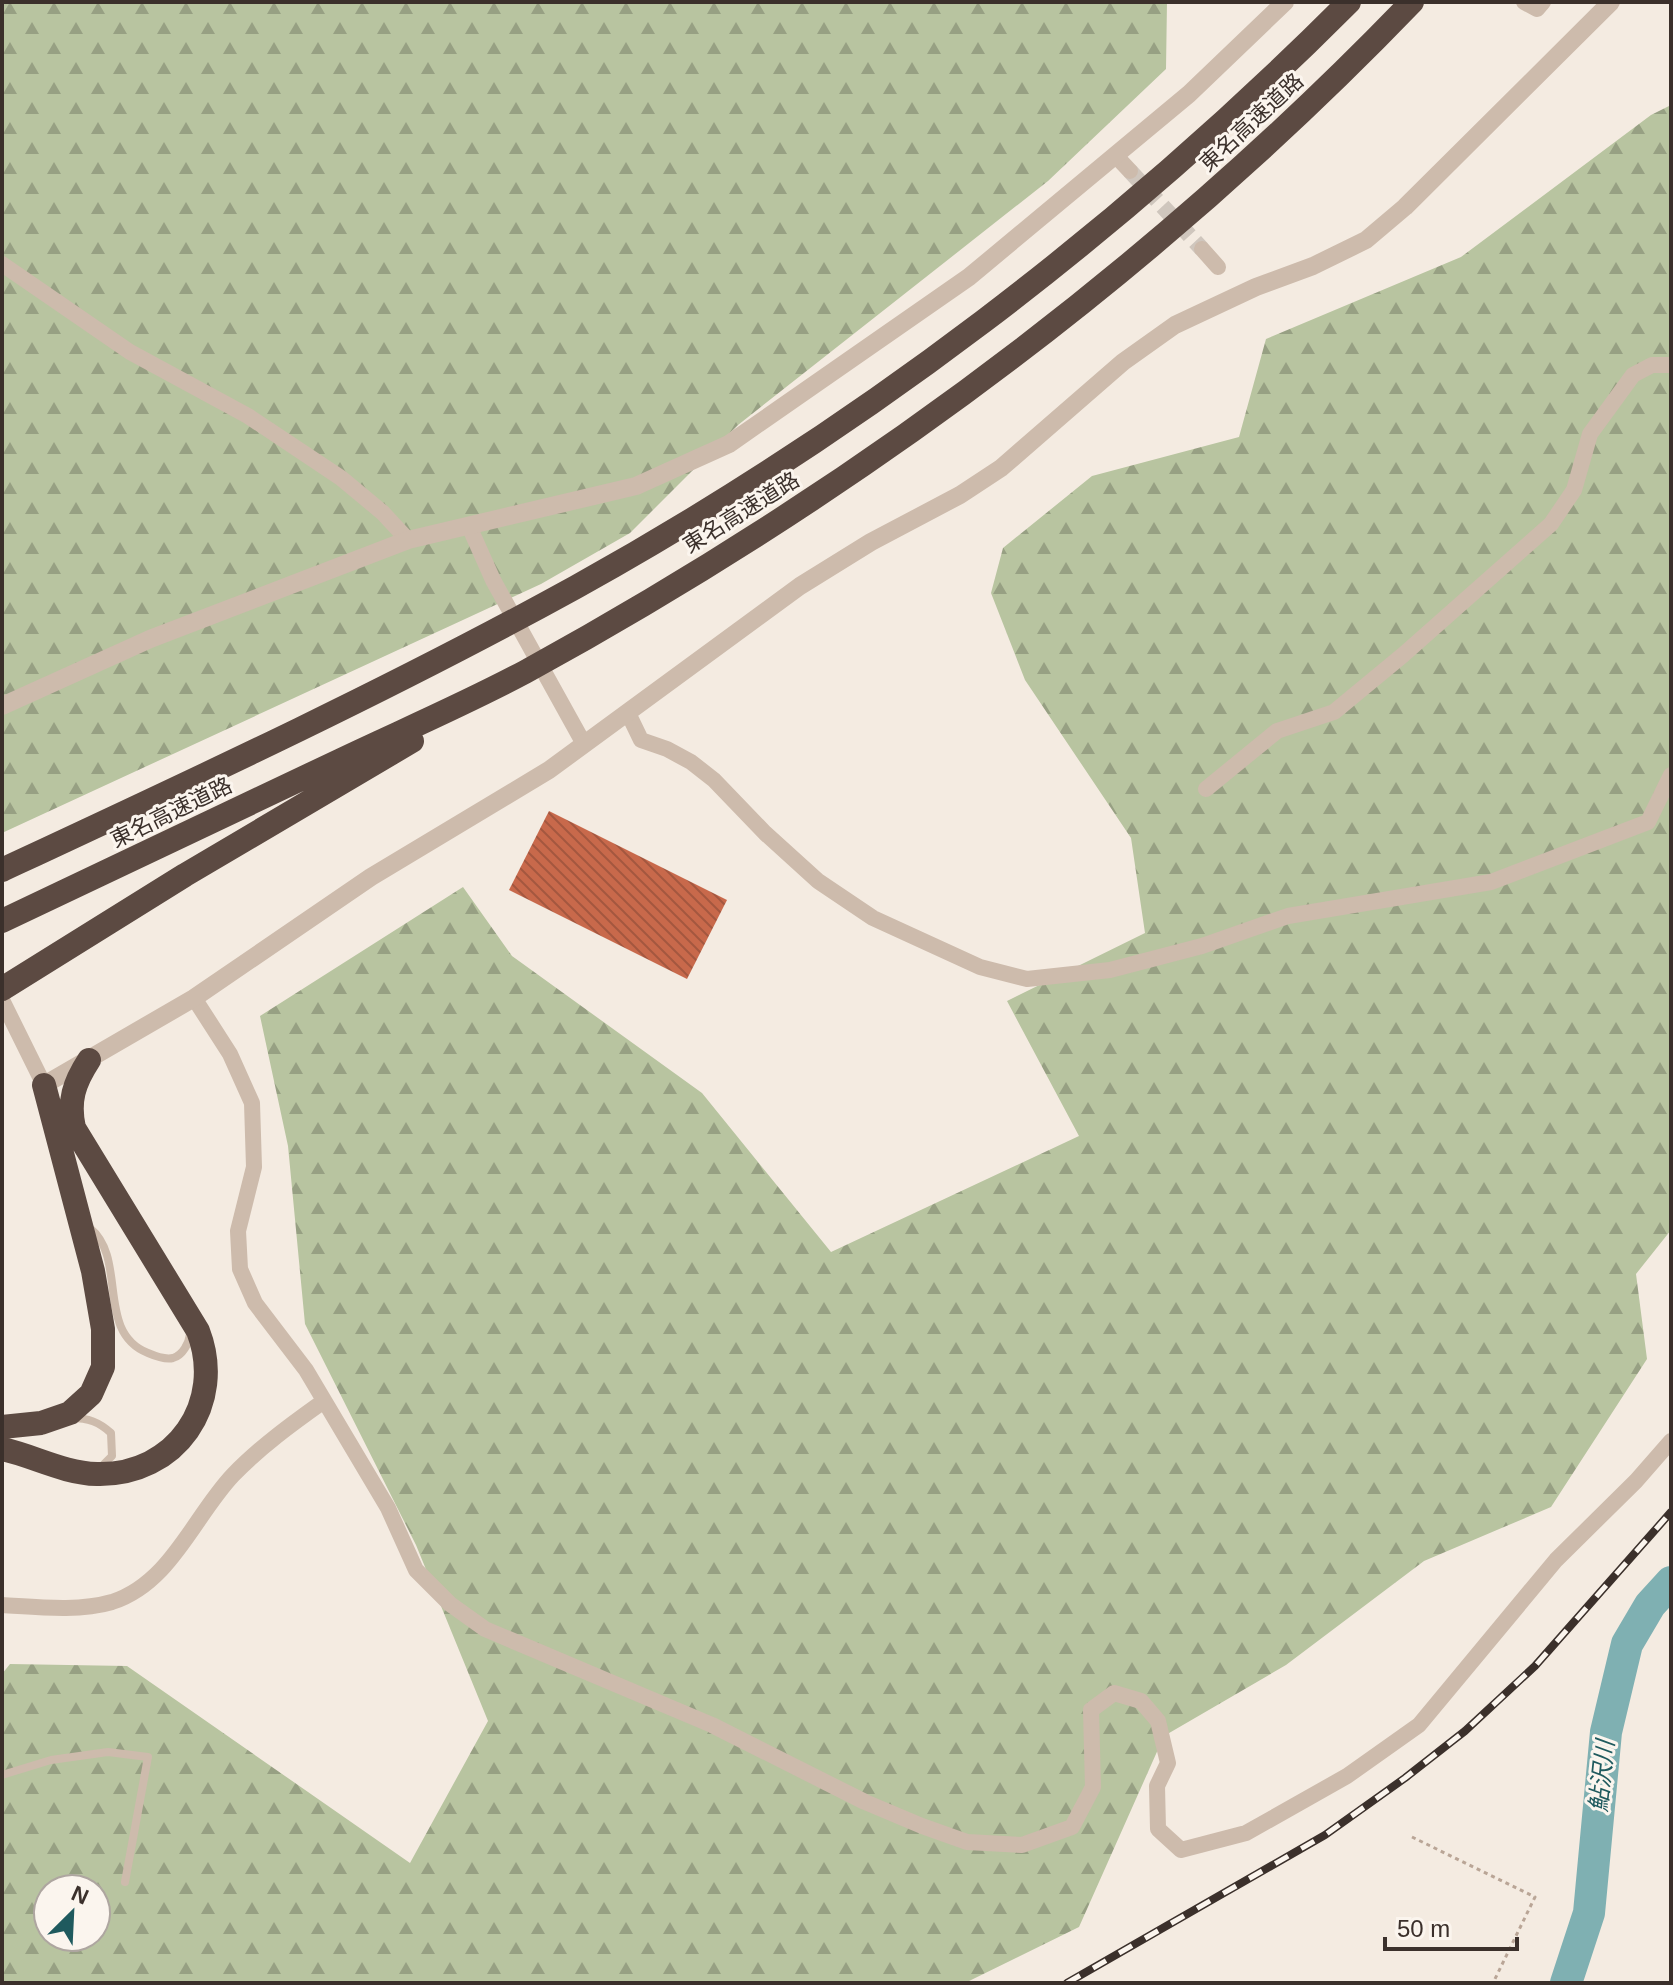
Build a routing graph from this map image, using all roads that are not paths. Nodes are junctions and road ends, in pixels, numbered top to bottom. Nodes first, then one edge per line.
1 (1285, 2) edge
2 (1349, 2) edge
3 (1412, 2) edge
4 (1524, 2) edge
5 (1543, 2) edge
6 (1611, 2) edge
7 (1115, 155) junction
8 (1130, 171) tunnel mouth
9 (1202, 249) tunnel mouth
10 (2, 264) edge
11 (1218, 267) dead end
12 (1671, 365) edge
13 (469, 526) junction
14 (408, 540) junction
15 (520, 675) junction
16 (2, 706) edge
17 (628, 713) junction
18 (584, 744) junction
19 (1671, 775) edge
20 (176, 789) junction
21 (1206, 789) dead end
22 (2, 853) edge
23 (2, 870) edge
24 (2, 921) edge
25 (2, 989) edge
26 (194, 998) junction
27 (2, 1000) edge
28 (89, 1060) junction
29 (44, 1085) junction
30 (81, 1223) junction
31 (190, 1317) junction
32 (324, 1401) junction
33 (59, 1419) junction
34 (2, 1427) edge
35 (1671, 1441) edge
36 (2, 1449) edge
37 (79, 1473) junction
38 (2, 1605) edge
39 (2, 1775) edge
40 (125, 1882) dead end

1 - 7 street
2 - 20 highway, 東名高速道路
3 - 15 highway, 東名高速道路
4 - 5 street
6 - 17 street
7 - 8 street
7 - 13 street
9 - 11 street
10 - 14 street
12 - 21 street
13 - 14 street
13 - 18 street
14 - 16 street
15 - 24 highway, 東名高速道路
15 - 25 highway
17 - 18 street
17 - 19 street
18 - 26 street
20 - 22 highway
20 - 23 highway, 東名高速道路
26 - 28 street
26 - 32 street
27 - 29 street
28 - 29 street
28 - 31 highway
29 - 30 highway
30 - 31 lane
30 - 33 highway
31 - 37 highway
32 - 35 street
32 - 38 street
33 - 34 highway
33 - 37 lane
36 - 37 highway
39 - 40 lane

